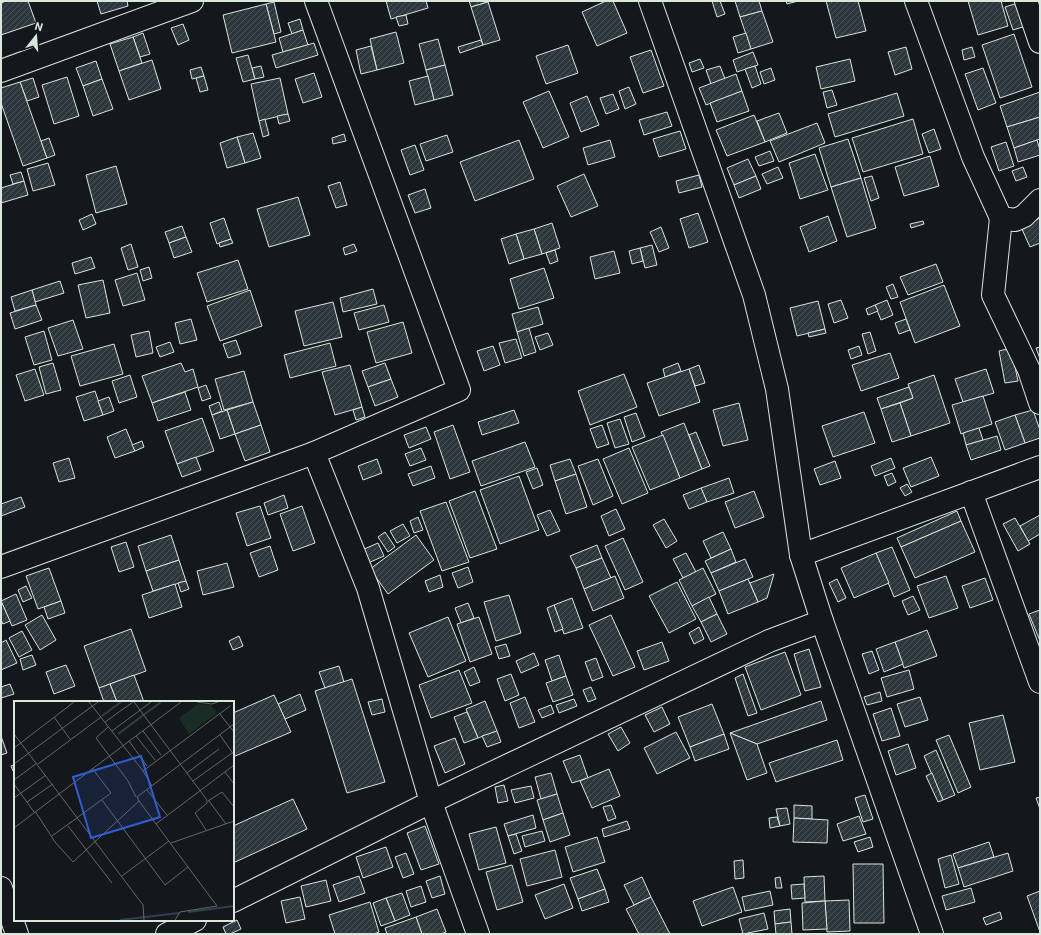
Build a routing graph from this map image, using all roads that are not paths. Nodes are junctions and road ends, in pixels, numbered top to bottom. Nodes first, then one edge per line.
1 (192, 1) edge
2 (316, 1) edge
3 (650, 1) edge
4 (916, 1) edge
5 (1026, 1) edge
6 (1040, 42) edge
7 (1, 71) edge
8 (1040, 200) edge
9 (1001, 218) junction
10 (1040, 403) edge
11 (314, 453) junction
12 (1040, 467) edge
13 (971, 492) junction
14 (801, 555) junction
15 (1, 567) edge
16 (822, 621) junction
17 (1040, 682) edge
18 (430, 802) junction
19 (1, 888) edge
20 (234, 900) edge
21 (192, 921) edge
22 (17, 934) edge
23 (166, 934) edge
24 (478, 934) edge
25 (932, 934) edge

1 - 7 street
2 - 11 street
3 - 14 street
4 - 9 street
5 - 6 street
8 - 9 street
9 - 10 street
11 - 15 street
11 - 18 street
12 - 13 street
13 - 14 street
13 - 17 street
14 - 16 street
16 - 18 street
16 - 25 street
18 - 20 street
18 - 24 street
19 - 22 street
21 - 23 street

